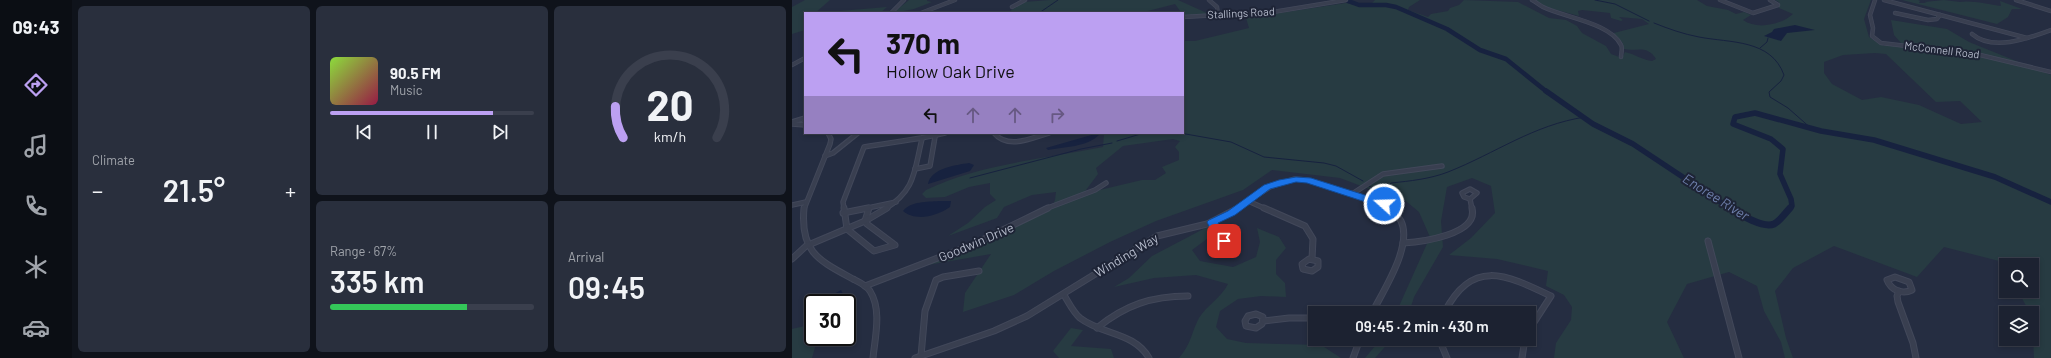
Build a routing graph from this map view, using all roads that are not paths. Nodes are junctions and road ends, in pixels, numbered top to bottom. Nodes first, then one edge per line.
1 (904, 0) edge
2 (955, 0) edge
3 (1025, 0) edge
4 (1209, 0) edge
5 (1346, 0) edge
6 (1532, 0) edge
7 (1720, 0) edge
8 (1770, 0) edge
9 (1875, 0) edge
10 (1884, 0) edge
11 (2016, 0) edge
12 (1012, 7) dead end
13 (2051, 11) edge
14 (892, 12) edge
15 (924, 12) edge
16 (1895, 13) dead end
17 (1218, 15) junction
18 (1940, 15) junction
19 (1184, 17) edge
20 (2051, 30) edge
21 (1972, 34) dead end
22 (2027, 38) junction
23 (1621, 57) dead end
24 (804, 58) edge
25 (793, 64) edge
26 (2051, 72) edge
27 (804, 119) edge
28 (792, 123) edge
29 (804, 125) edge
30 (828, 134) edge
31 (857, 134) edge
32 (942, 134) edge
33 (995, 134) edge
34 (1045, 134) edge
35 (935, 137) junction
36 (922, 139) junction
37 (825, 156) junction
38 (1442, 166) dead end
39 (915, 169) junction
40 (1106, 183) dead end
41 (1352, 194) junction
42 (1470, 199) dead end
43 (1248, 201) junction
44 (806, 202) junction
45 (897, 202) junction
46 (792, 205) edge
47 (869, 208) junction
48 (843, 213) junction
49 (865, 221) junction
50 (1212, 222) junction
51 (847, 229) junction
52 (1708, 241) dead end
53 (1221, 242) dead end
54 (1404, 243) junction
55 (806, 246) junction
56 (792, 259) edge
57 (1312, 259) dead end
58 (979, 271) dead end
59 (866, 286) junction
60 (1899, 291) junction
61 (1064, 294) junction
62 (1188, 296) dead end
63 (1375, 306) edge
64 (1447, 306) edge
65 (1308, 318) edge
66 (1536, 319) edge
67 (1264, 320) dead end
68 (1097, 328) junction
69 (1357, 346) edge
70 (1442, 346) edge
71 (1525, 346) edge
72 (921, 356) junction
73 (873, 358) edge
74 (915, 358) edge
75 (1149, 358) edge
76 (1352, 358) edge
77 (1447, 358) edge
78 (1522, 358) edge
79 (1739, 358) edge
80 (1916, 358) edge

1 - 14 street
2 - 15 street
3 - 12 street
4 - 17 street
5 - 17 street, Stallings Road
6 - 23 street
7 - 8 street
9 - 26 street, McConnell Road
10 - 18 street
11 - 13 street
16 - 18 street
17 - 19 street, Stallings Road
18 - 22 street
20 - 22 street
21 - 22 street
24 - 25 street
27 - 28 street
28 - 29 street
30 - 37 street
31 - 37 street
32 - 35 street
33 - 34 street
35 - 36 street
35 - 39 street
36 - 39 street
36 - 48 street
37 - 44 street
38 - 41 street
39 - 45 street
40 - 59 street, Goodwin Drive
41 - 43 street, Winding Way
41 - 54 street, Winding Way
42 - 54 street
43 - 50 street, Winding Way
43 - 57 street
44 - 46 street
44 - 55 street
45 - 47 street
45 - 49 street
47 - 48 street
47 - 49 street
48 - 51 street
49 - 51 street
49 - 51 street
50 - 53 street
50 - 61 street, Winding Way
51 - 55 street
52 - 79 street
54 - 63 street
55 - 56 street
55 - 59 street
58 - 72 street
59 - 73 street
60 - 60 street
60 - 80 street
61 - 68 street
61 - 72 street, Winding Way
62 - 68 street
64 - 66 street
65 - 67 street
68 - 75 street
69 - 76 street
70 - 77 street
71 - 78 street
72 - 74 street, Winding Way

